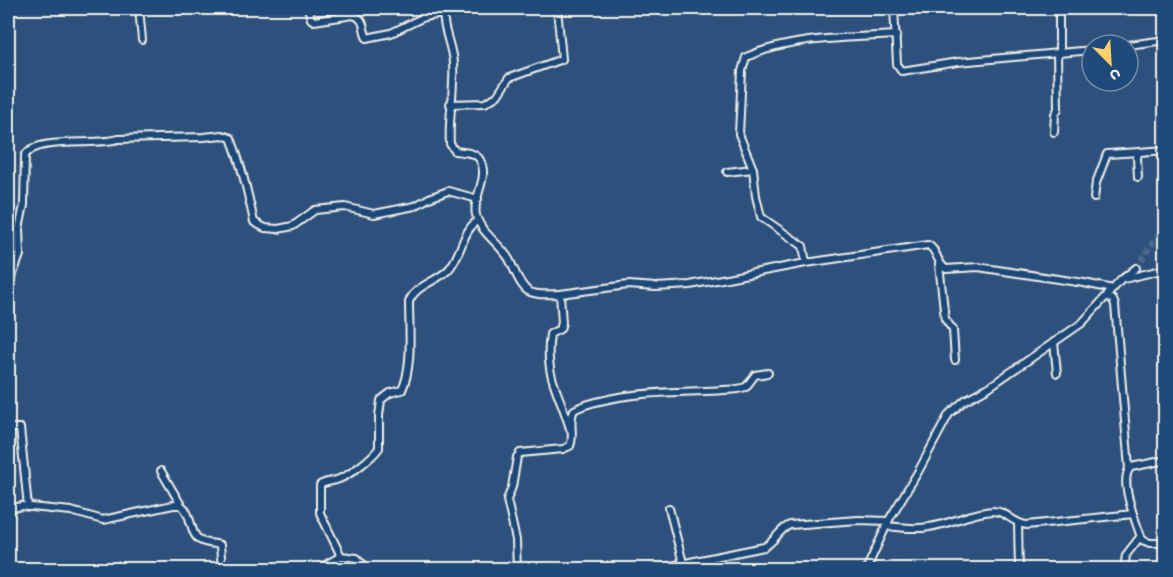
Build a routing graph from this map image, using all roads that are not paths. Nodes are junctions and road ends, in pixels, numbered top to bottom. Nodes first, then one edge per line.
1 (139, 8) edge
2 (309, 8) edge
3 (557, 8) edge
4 (894, 8) edge
5 (1059, 8) edge
6 (444, 11) edge
7 (897, 35) junction
8 (142, 40) dead end
9 (1166, 40) edge
10 (1140, 43) edge
11 (1080, 51) edge
12 (1058, 53) junction
13 (450, 104) junction
14 (1054, 132) dead end
15 (1166, 150) edge
16 (1139, 152) junction
17 (753, 169) junction
18 (727, 172) dead end
19 (1138, 177) dead end
20 (1094, 198) dead end
21 (478, 199) junction
22 (478, 220) junction
23 (806, 262) junction
24 (939, 263) junction
25 (1136, 268) tunnel mouth
26 (1166, 270) edge
27 (1120, 280) junction
28 (8, 284) edge
29 (1113, 289) junction
30 (560, 294) junction
31 (1107, 296) junction
32 (1054, 342) junction
33 (955, 360) dead end
34 (1057, 373) dead end
35 (768, 374) dead end
36 (8, 428) edge
37 (570, 429) junction
38 (1166, 460) edge
39 (1129, 468) junction
40 (161, 471) dead end
41 (181, 505) junction
42 (28, 507) junction
43 (669, 508) dead end
44 (8, 509) edge
45 (1133, 514) junction
46 (1018, 523) junction
47 (887, 524) junction
48 (1140, 537) junction
49 (1166, 543) edge
50 (341, 556) junction
51 (683, 563) junction
52 (222, 570) edge
53 (316, 570) edge
54 (368, 570) edge
55 (517, 570) edge
56 (651, 570) edge
57 (866, 570) edge
58 (1019, 570) edge
59 (1124, 570) edge

1 - 8 street
2 - 6 street
3 - 13 street
4 - 7 street
5 - 12 street
6 - 13 street
7 - 12 street
7 - 17 street
9 - 10 street
11 - 12 street
12 - 14 street
13 - 21 street
15 - 16 street
16 - 19 street
16 - 20 street
17 - 18 street
17 - 23 street
21 - 22 street
21 - 28 street
22 - 30 street
22 - 50 street
23 - 24 street
23 - 30 street
24 - 29 street
24 - 33 street
25 - 27 street
26 - 27 street
27 - 29 street
29 - 31 street
30 - 37 street
31 - 32 street
31 - 39 street
32 - 34 street
32 - 47 street
35 - 37 street
36 - 42 street
37 - 55 street
38 - 39 street
39 - 45 street
40 - 41 street
41 - 42 street
41 - 52 street
42 - 44 street
43 - 51 street
45 - 46 street
45 - 48 street
46 - 47 street
46 - 58 street
47 - 51 street
47 - 57 street
48 - 49 street
48 - 59 street
50 - 53 street
50 - 54 street
51 - 56 street

